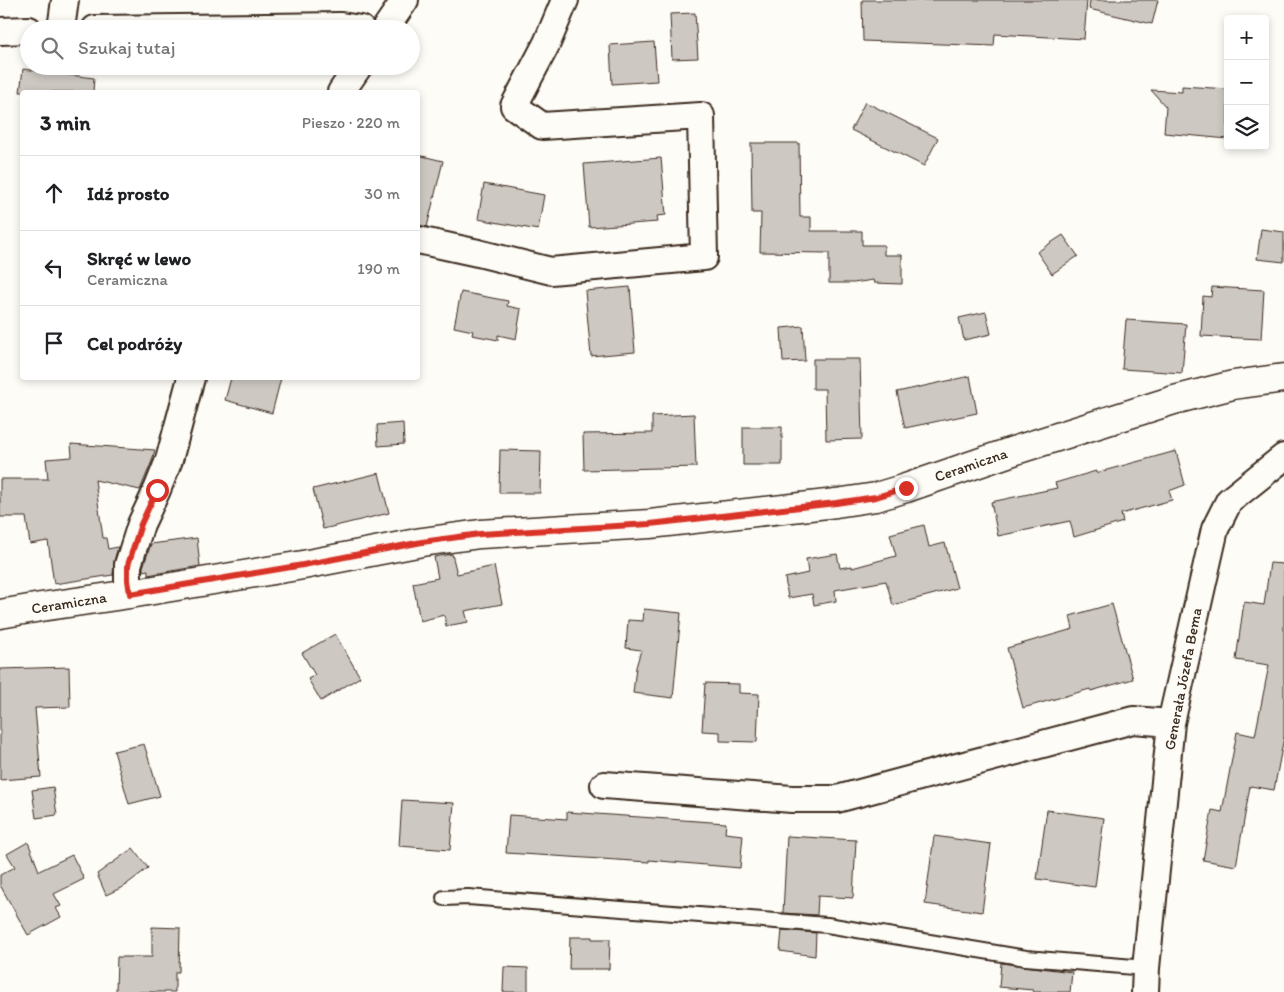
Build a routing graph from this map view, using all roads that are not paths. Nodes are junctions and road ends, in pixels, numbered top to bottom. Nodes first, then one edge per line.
1 (65, 0) edge
2 (405, 0) edge
3 (565, 0) edge
4 (62, 20) edge
5 (391, 20) edge
6 (20, 30) edge
7 (0, 31) edge
8 (353, 75) edge
9 (342, 90) edge
10 (420, 240) edge
11 (1284, 378) edge
12 (190, 380) edge
13 (1284, 457) edge
14 (130, 594) junction
15 (0, 614) edge
16 (1171, 722) junction
17 (604, 786) dead end
18 (444, 898) dead end
19 (1145, 980) edge

1 - 4 street
2 - 5 street
3 - 10 street
6 - 7 street
8 - 9 street
11 - 14 street, Ceramiczna
12 - 14 street
13 - 16 street, Generała Józefa Bema
14 - 15 street, Ceramiczna
16 - 17 street
16 - 19 street, Generała Józefa Bema
18 - 19 lane

